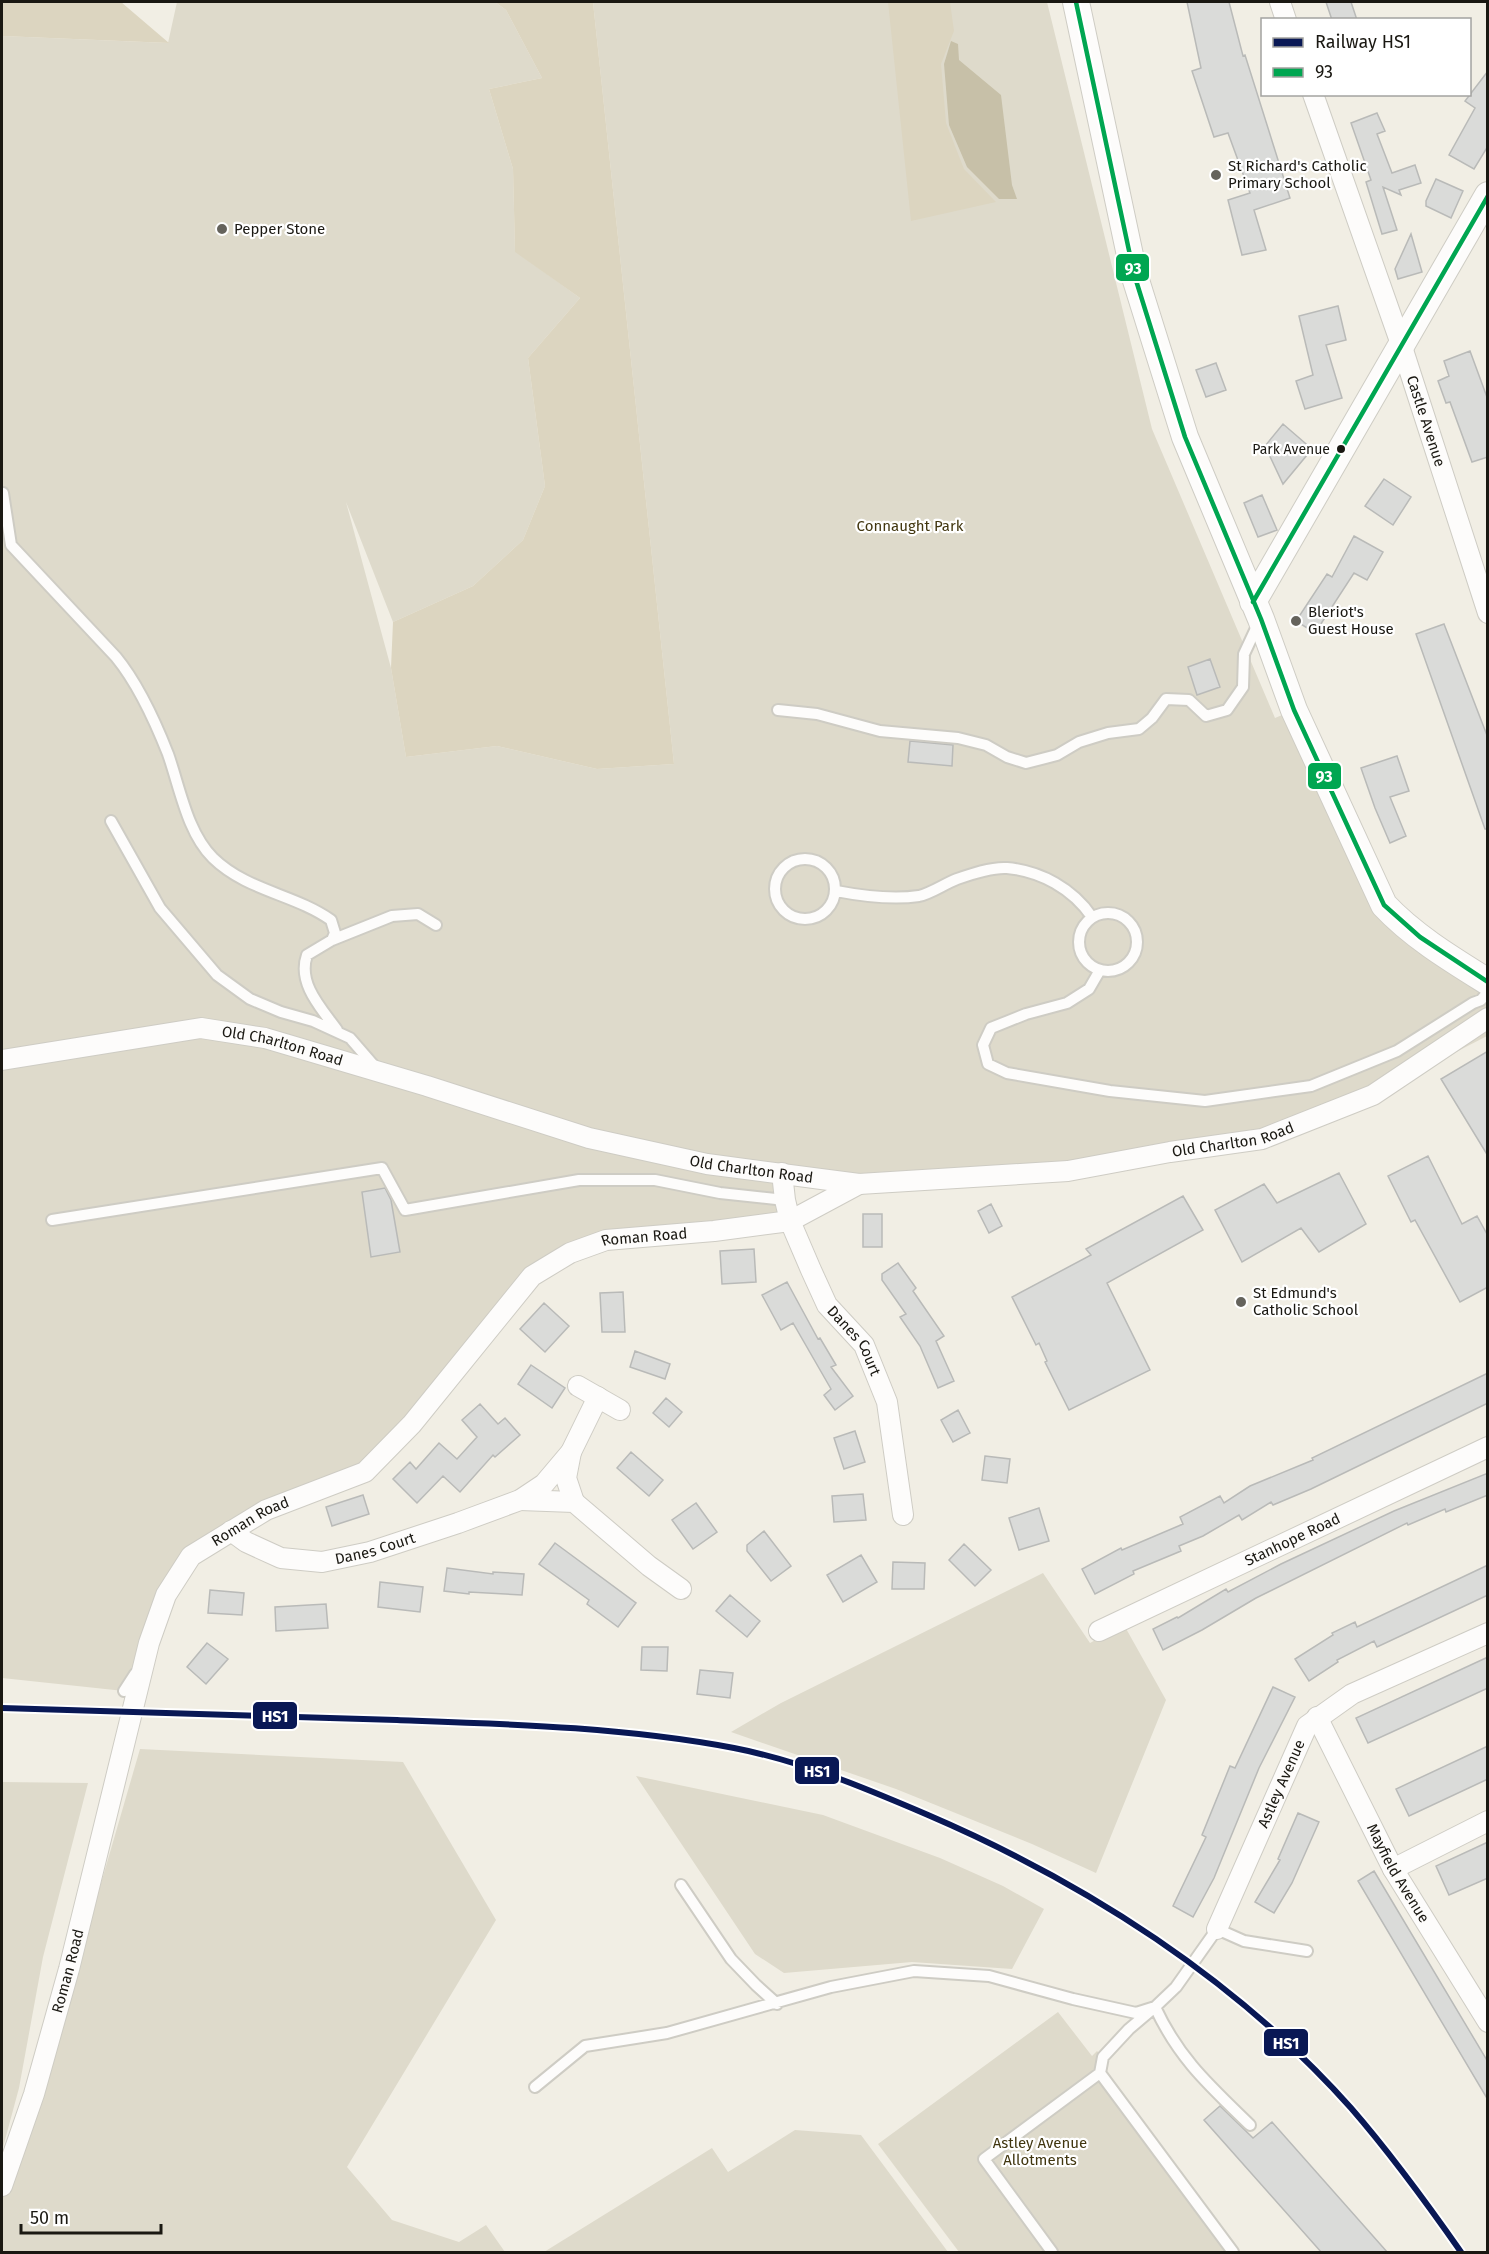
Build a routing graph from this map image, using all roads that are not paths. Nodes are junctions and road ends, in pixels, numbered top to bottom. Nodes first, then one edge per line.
1 (1076, 2) edge
2 (1280, 2) edge
3 (1285, 18) edge
4 (1314, 96) edge
5 (1488, 195) edge
6 (1401, 344) junction
7 (3, 494) edge
8 (2, 538) edge
9 (11, 545) junction
10 (1257, 610) junction
11 (1488, 613) edge
12 (778, 710) dead end
13 (111, 821) dead end
14 (836, 891) junction
15 (1092, 917) junction
16 (436, 925) dead end
17 (332, 940) junction
18 (1100, 970) junction
19 (1488, 982) edge
20 (1488, 992) edge
21 (1488, 1018) edge
22 (337, 1030) junction
23 (2, 1060) edge
24 (380, 1073) junction
25 (782, 1173) junction
26 (859, 1184) junction
27 (785, 1200) junction
28 (52, 1220) dead end
29 (790, 1221) junction
30 (578, 1386) dead end
31 (597, 1397) junction
32 (620, 1410) dead end
33 (1488, 1447) edge
34 (571, 1452) junction
35 (520, 1500) junction
36 (574, 1502) junction
37 (903, 1515) dead end
38 (231, 1531) junction
39 (681, 1589) dead end
40 (1099, 1631) dead end
41 (1488, 1633) edge
42 (1317, 1717) junction
43 (1488, 1821) edge
44 (1394, 1869) junction
45 (681, 1885) dead end
46 (1217, 1929) junction
47 (1307, 1951) dead end
48 (777, 2004) junction
49 (1155, 2007) junction
50 (1488, 2022) edge
51 (1100, 2073) junction
52 (534, 2087) dead end
53 (1250, 2125) dead end
54 (2, 2186) edge
55 (1053, 2253) edge
56 (1233, 2253) edge

1 - 10 street
2 - 3 street
4 - 6 street, Castle Avenue
5 - 6 street
6 - 10 street
6 - 11 street, Castle Avenue
7 - 9 lane
8 - 9 lane
9 - 17 lane
10 - 12 lane
10 - 19 street
13 - 22 lane
14 - 14 lane
14 - 15 lane
15 - 18 lane
15 - 18 lane
16 - 17 lane
17 - 22 lane
18 - 20 lane
21 - 26 street, Old Charlton Road
22 - 24 lane
23 - 24 street, Old Charlton Road
24 - 25 street, Old Charlton Road
25 - 26 street, Old Charlton Road
25 - 27 street, Danes Court
26 - 29 street, Roman Road
27 - 28 lane
27 - 29 street, Danes Court
29 - 37 street, Danes Court
29 - 38 street, Roman Road
30 - 31 street
31 - 32 street
31 - 34 street, Danes Court
33 - 40 street, Stanhope Road
34 - 35 street, Danes Court
34 - 36 street, Danes Court
35 - 36 street, Danes Court
35 - 38 street, Danes Court
36 - 39 street
38 - 54 street, Roman Road
41 - 42 street, Astley Avenue
42 - 44 street, Mayfield Avenue
42 - 46 street, Astley Avenue
43 - 44 street
44 - 50 street, Mayfield Avenue
45 - 48 lane
46 - 47 lane
46 - 49 lane
48 - 49 lane
48 - 52 lane
49 - 51 lane
49 - 53 lane
51 - 55 lane
51 - 56 lane

